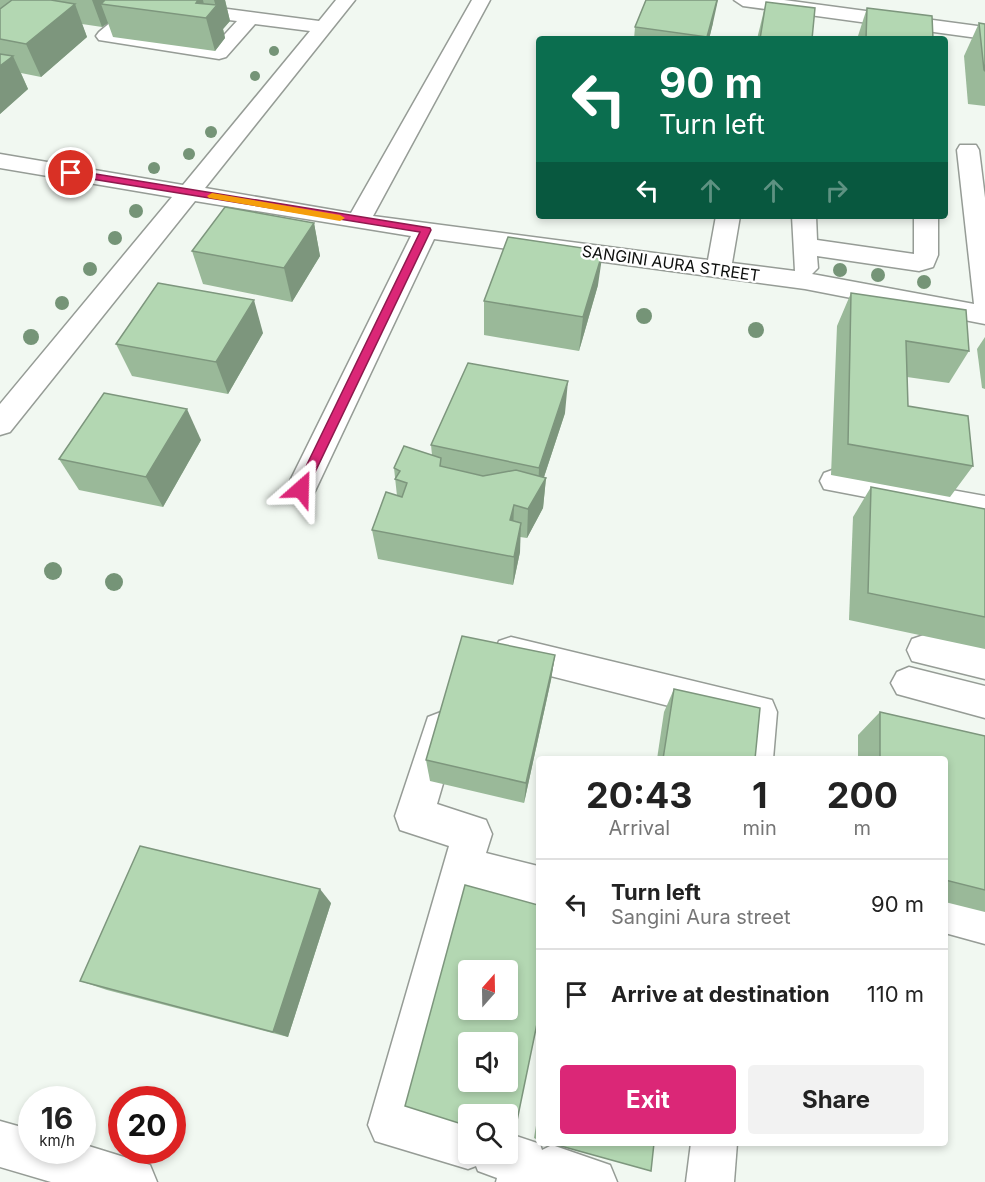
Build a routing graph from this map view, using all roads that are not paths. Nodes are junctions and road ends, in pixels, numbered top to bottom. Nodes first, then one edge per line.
1 (346, 0) edge
2 (481, 0) edge
3 (743, 0) edge
4 (869, 0) edge
5 (985, 15) edge
6 (250, 18) junction
7 (322, 27) junction
8 (985, 33) edge
9 (968, 150) dead end
10 (0, 161) edge
11 (189, 192) junction
12 (727, 219) edge
13 (804, 219) edge
14 (926, 219) edge
15 (358, 221) junction
16 (426, 230) junction
17 (804, 246) junction
18 (719, 269) junction
19 (805, 281) junction
20 (985, 301) edge
21 (985, 315) edge
22 (0, 424) edge
23 (836, 481) dead end
24 (301, 489) dead end
25 (985, 508) edge
26 (480, 645) edge
27 (924, 650) dead end
28 (985, 663) edge
29 (909, 683) dead end
30 (452, 696) edge
31 (985, 702) edge
32 (754, 756) edge
33 (462, 867) junction
34 (536, 886) edge
35 (948, 914) edge
36 (985, 923) edge
37 (458, 1143) edge
38 (0, 1144) edge
39 (714, 1146) edge
40 (518, 1160) edge
41 (133, 1182) edge
42 (520, 1182) edge
43 (551, 1182) edge
44 (592, 1182) edge
45 (710, 1182) edge

1 - 7 street
2 - 15 street
3 - 8 street
4 - 5 street
6 - 6 street
6 - 7 street
7 - 11 street
9 - 20 street
10 - 11 street, SANGINI AURA STREET
11 - 15 street, SANGINI AURA STREET
11 - 22 street
12 - 18 street
13 - 17 street
14 - 17 street
15 - 16 street, SANGINI AURA STREET
16 - 18 street, SANGINI AURA STREET
16 - 24 street
17 - 19 street
18 - 19 street, SANGINI AURA STREET
19 - 21 street, SANGINI AURA STREET
23 - 25 street
26 - 32 street
27 - 28 street
29 - 31 street
30 - 33 street
33 - 34 street
33 - 37 street
35 - 36 street
38 - 41 street
39 - 45 street
40 - 42 street
43 - 44 street

